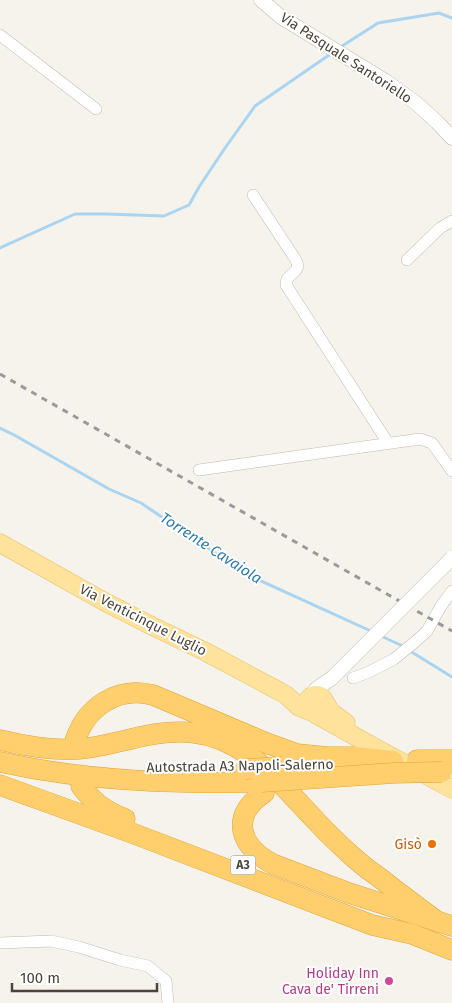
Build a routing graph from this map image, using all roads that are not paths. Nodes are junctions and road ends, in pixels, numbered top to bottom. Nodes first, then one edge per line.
1 (260, 0) edge
2 (0, 35) edge
3 (96, 109) dead end
4 (452, 138) edge
5 (253, 195) dead end
6 (452, 220) edge
7 (407, 260) dead end
8 (388, 443) junction
9 (199, 470) dead end
10 (452, 471) edge
11 (0, 543) edge
12 (452, 558) edge
13 (452, 591) edge
14 (353, 678) dead end
15 (316, 703) junction
16 (0, 740) edge
17 (74, 741) dead end
18 (0, 749) edge
19 (452, 760) edge
20 (394, 761) junction
21 (0, 762) edge
22 (452, 773) edge
23 (452, 781) edge
24 (0, 785) edge
25 (81, 786) dead end
26 (262, 787) junction
27 (452, 789) edge
28 (445, 924) edge
29 (412, 934) junction
30 (0, 943) edge
31 (452, 950) edge
32 (168, 1003) edge

1 - 4 street, Via Pasquale Santoriello
2 - 3 street
5 - 8 street
6 - 7 street
8 - 9 street
8 - 10 street
11 - 15 main road, Via Venticinque Luglio
12 - 15 street, bridge
13 - 14 street
15 - 23 main road
15 - 27 main road, Via Venticinque Luglio
16 - 28 highway
17 - 20 highway
18 - 20 highway, Autostrada A3 Napoli-Salerno, bridge
19 - 20 highway, Autostrada A3 Napoli-Salerno
21 - 26 highway, Autostrada A3 Napoli-Salerno
22 - 26 highway, Autostrada A3 Napoli-Salerno, bridge
24 - 29 highway
25 - 29 highway, A3
26 - 28 highway
29 - 31 highway
30 - 32 street

